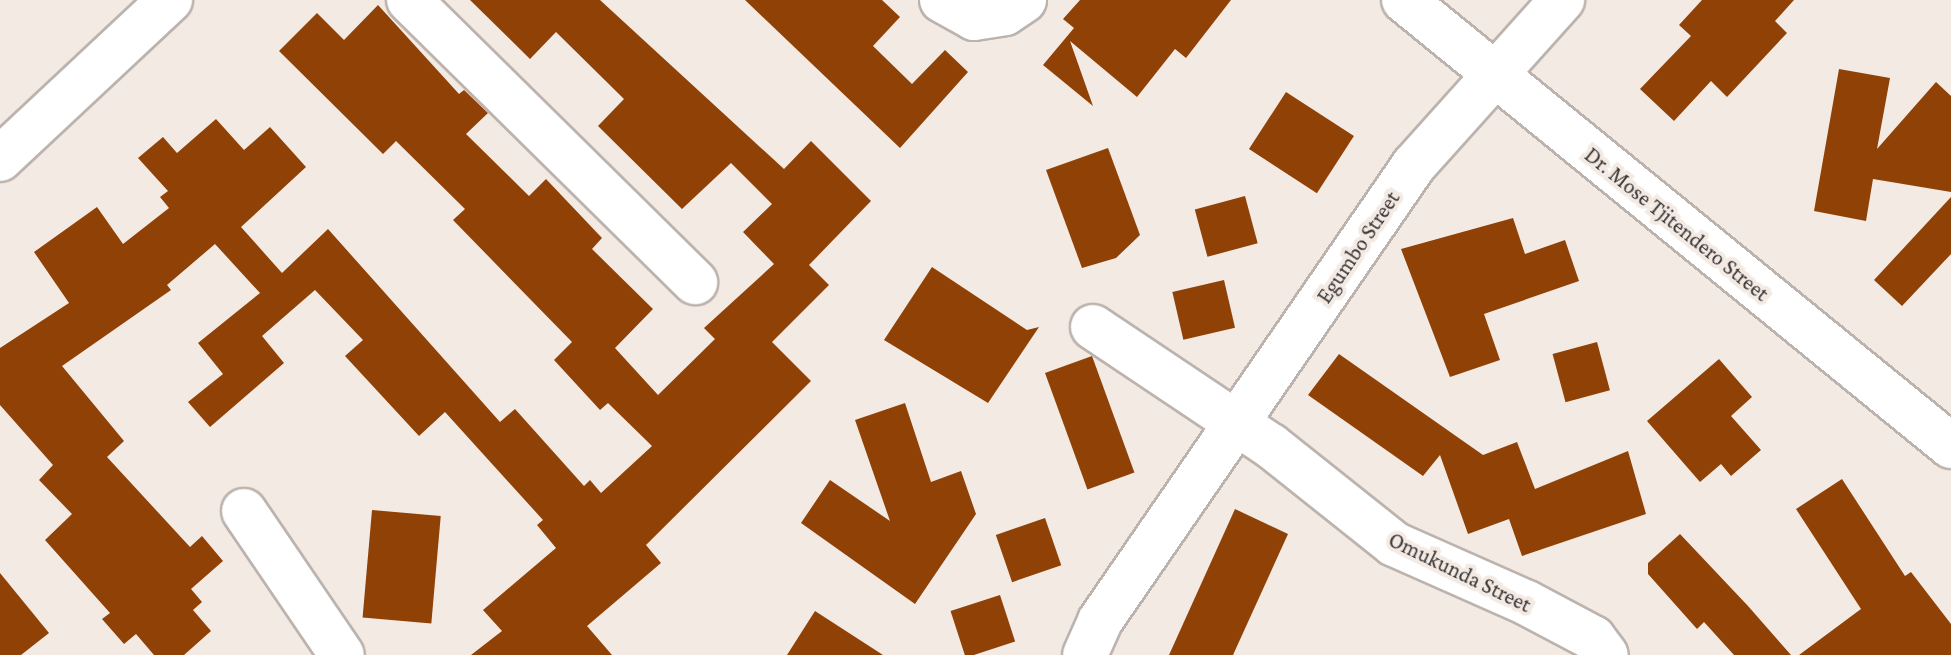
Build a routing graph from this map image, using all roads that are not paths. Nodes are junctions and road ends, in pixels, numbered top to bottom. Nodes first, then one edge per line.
1 (170, 0) edge
2 (409, 0) edge
3 (942, 0) edge
4 (1024, 0) edge
5 (1404, 0) edge
6 (1562, 0) edge
7 (1491, 74) junction
8 (0, 159) edge
9 (695, 282) dead end
10 (1093, 327) dead end
11 (1237, 429) junction
12 (1951, 446) edge
13 (244, 511) dead end
14 (342, 655) edge
15 (1085, 655) edge
16 (1606, 655) edge

1 - 8 street
2 - 9 street
3 - 4 street
5 - 7 street, Dr. Mose Tjitendero Street
6 - 7 street, Egumbo Street
7 - 11 street, Egumbo Street
7 - 12 street, Dr. Mose Tjitendero Street
10 - 11 street
11 - 15 street, Egumbo Street
11 - 16 street, Omukunda Street
13 - 14 street

